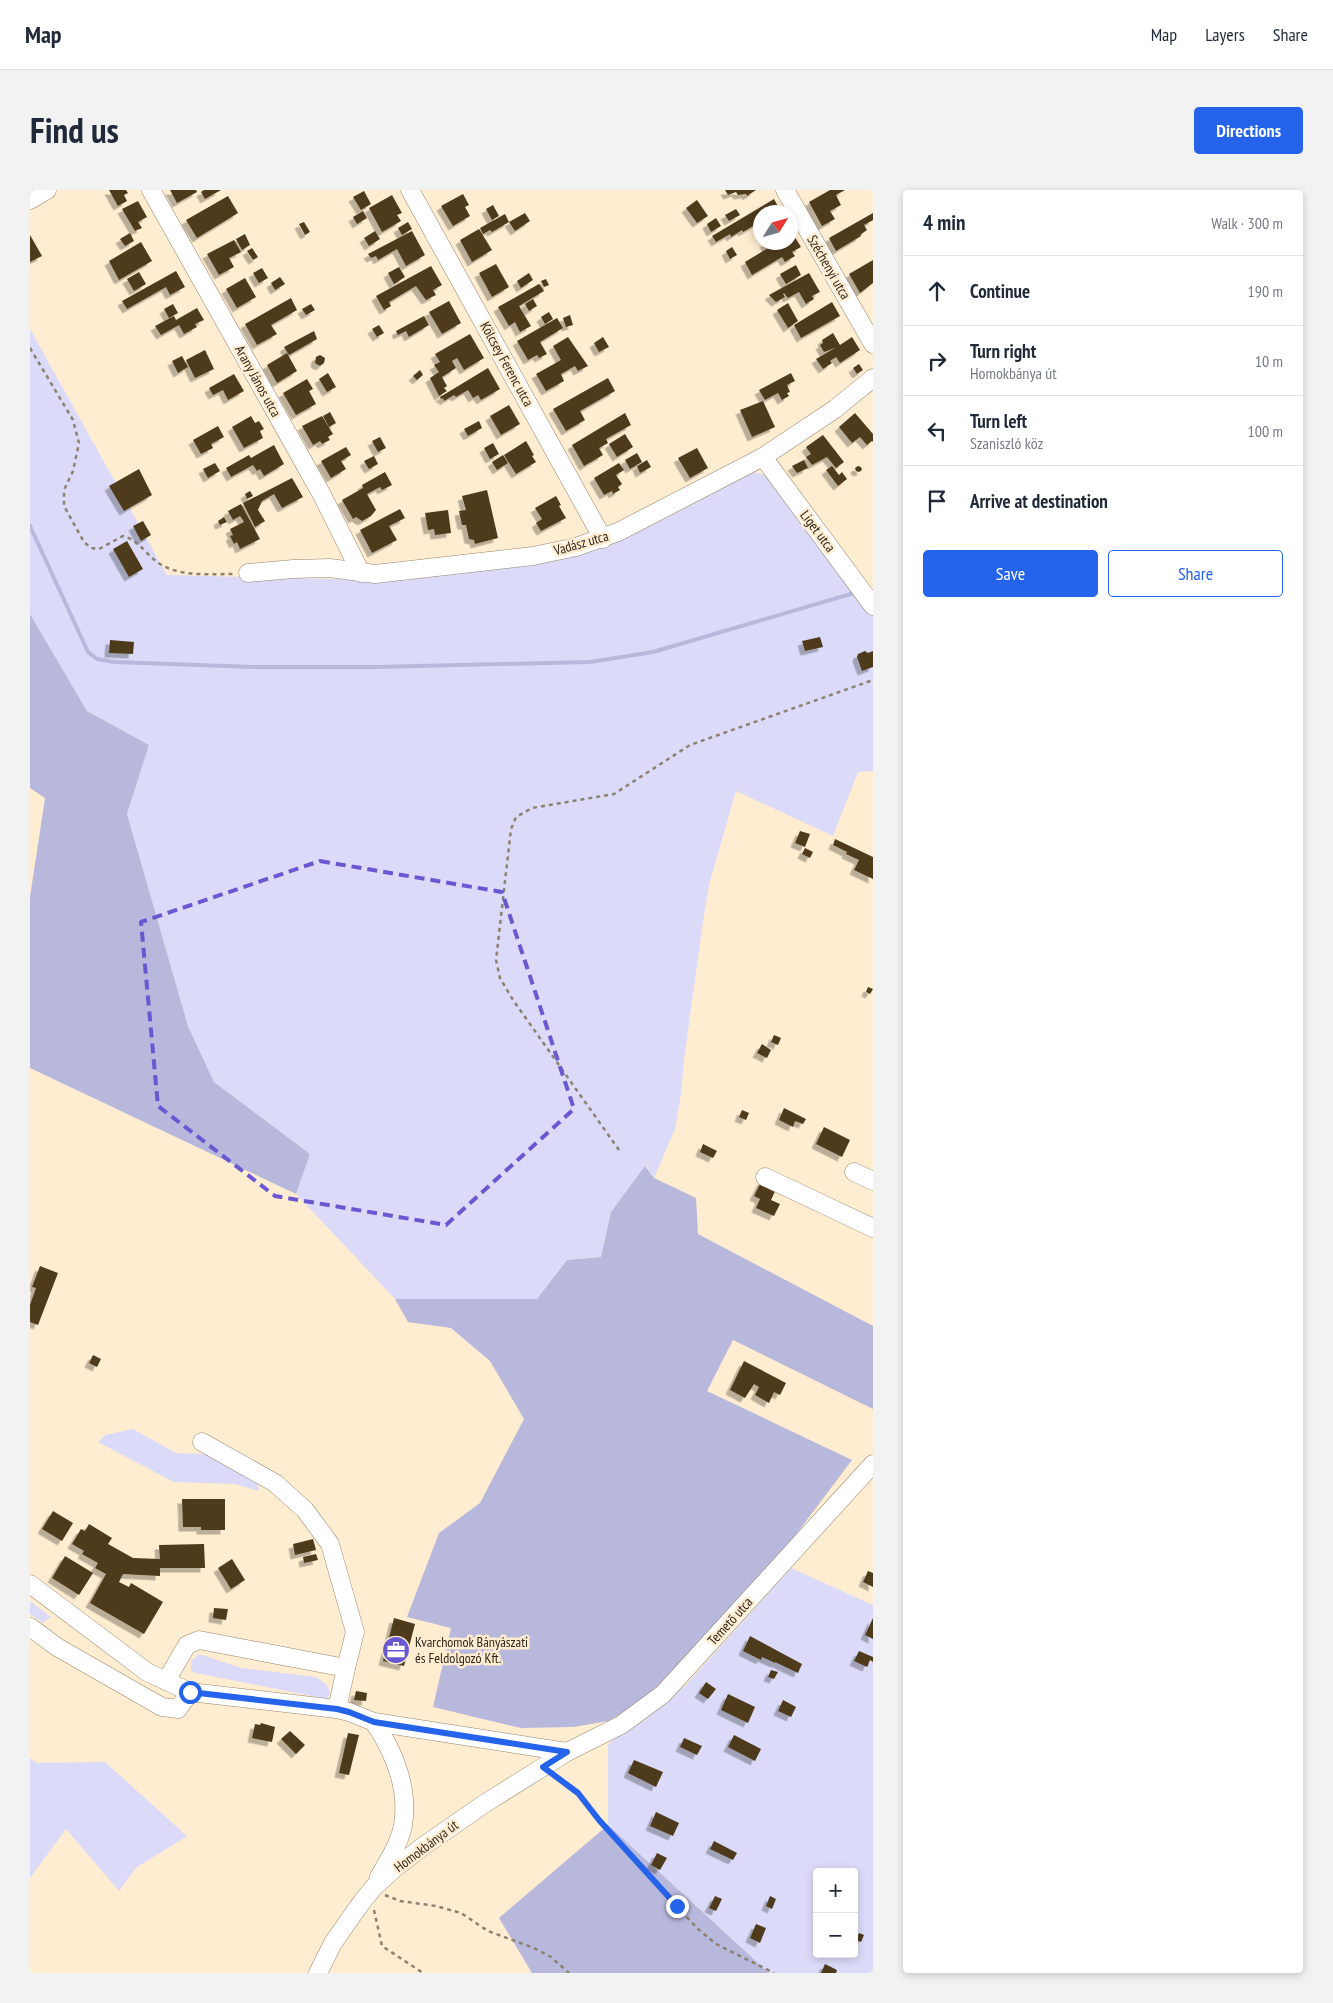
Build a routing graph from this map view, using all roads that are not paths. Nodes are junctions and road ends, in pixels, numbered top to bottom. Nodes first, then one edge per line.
1 (48, 190) edge
2 (151, 190) edge
3 (410, 190) edge
4 (785, 190) edge
5 (30, 200) edge
6 (873, 344) edge
7 (873, 378) edge
8 (762, 457) junction
9 (603, 539) junction
10 (248, 573) road end
11 (361, 573) junction
12 (873, 606) edge
13 (854, 1172) dead end
14 (765, 1177) dead end
15 (873, 1181) edge
16 (873, 1228) edge
17 (202, 1442) dead end
18 (870, 1471) edge
19 (30, 1584) edge
20 (30, 1628) edge
21 (346, 1668) junction
22 (166, 1681) junction
23 (190, 1692) junction
24 (337, 1709) junction
25 (374, 1722) junction
26 (567, 1752) junction
27 (374, 1887) junction
28 (318, 1973) edge

1 - 5 street
2 - 11 street, Arany János utca
3 - 9 street, Kölcsey Ferenc utca
4 - 6 street, Széchenyi utca
7 - 8 street, Vadász utca
8 - 9 street, Vadász utca
8 - 12 street, Liget utca
9 - 11 street, Vadász utca
10 - 11 street, Vadász utca
13 - 15 street
14 - 16 street
17 - 21 street
18 - 26 street, Temető utca
19 - 22 street
20 - 23 street
21 - 22 street
21 - 24 street
22 - 23 street
23 - 24 street
24 - 25 street
25 - 26 street
25 - 27 street
26 - 27 street, Homokbánya út
27 - 28 street, Homokbánya út

